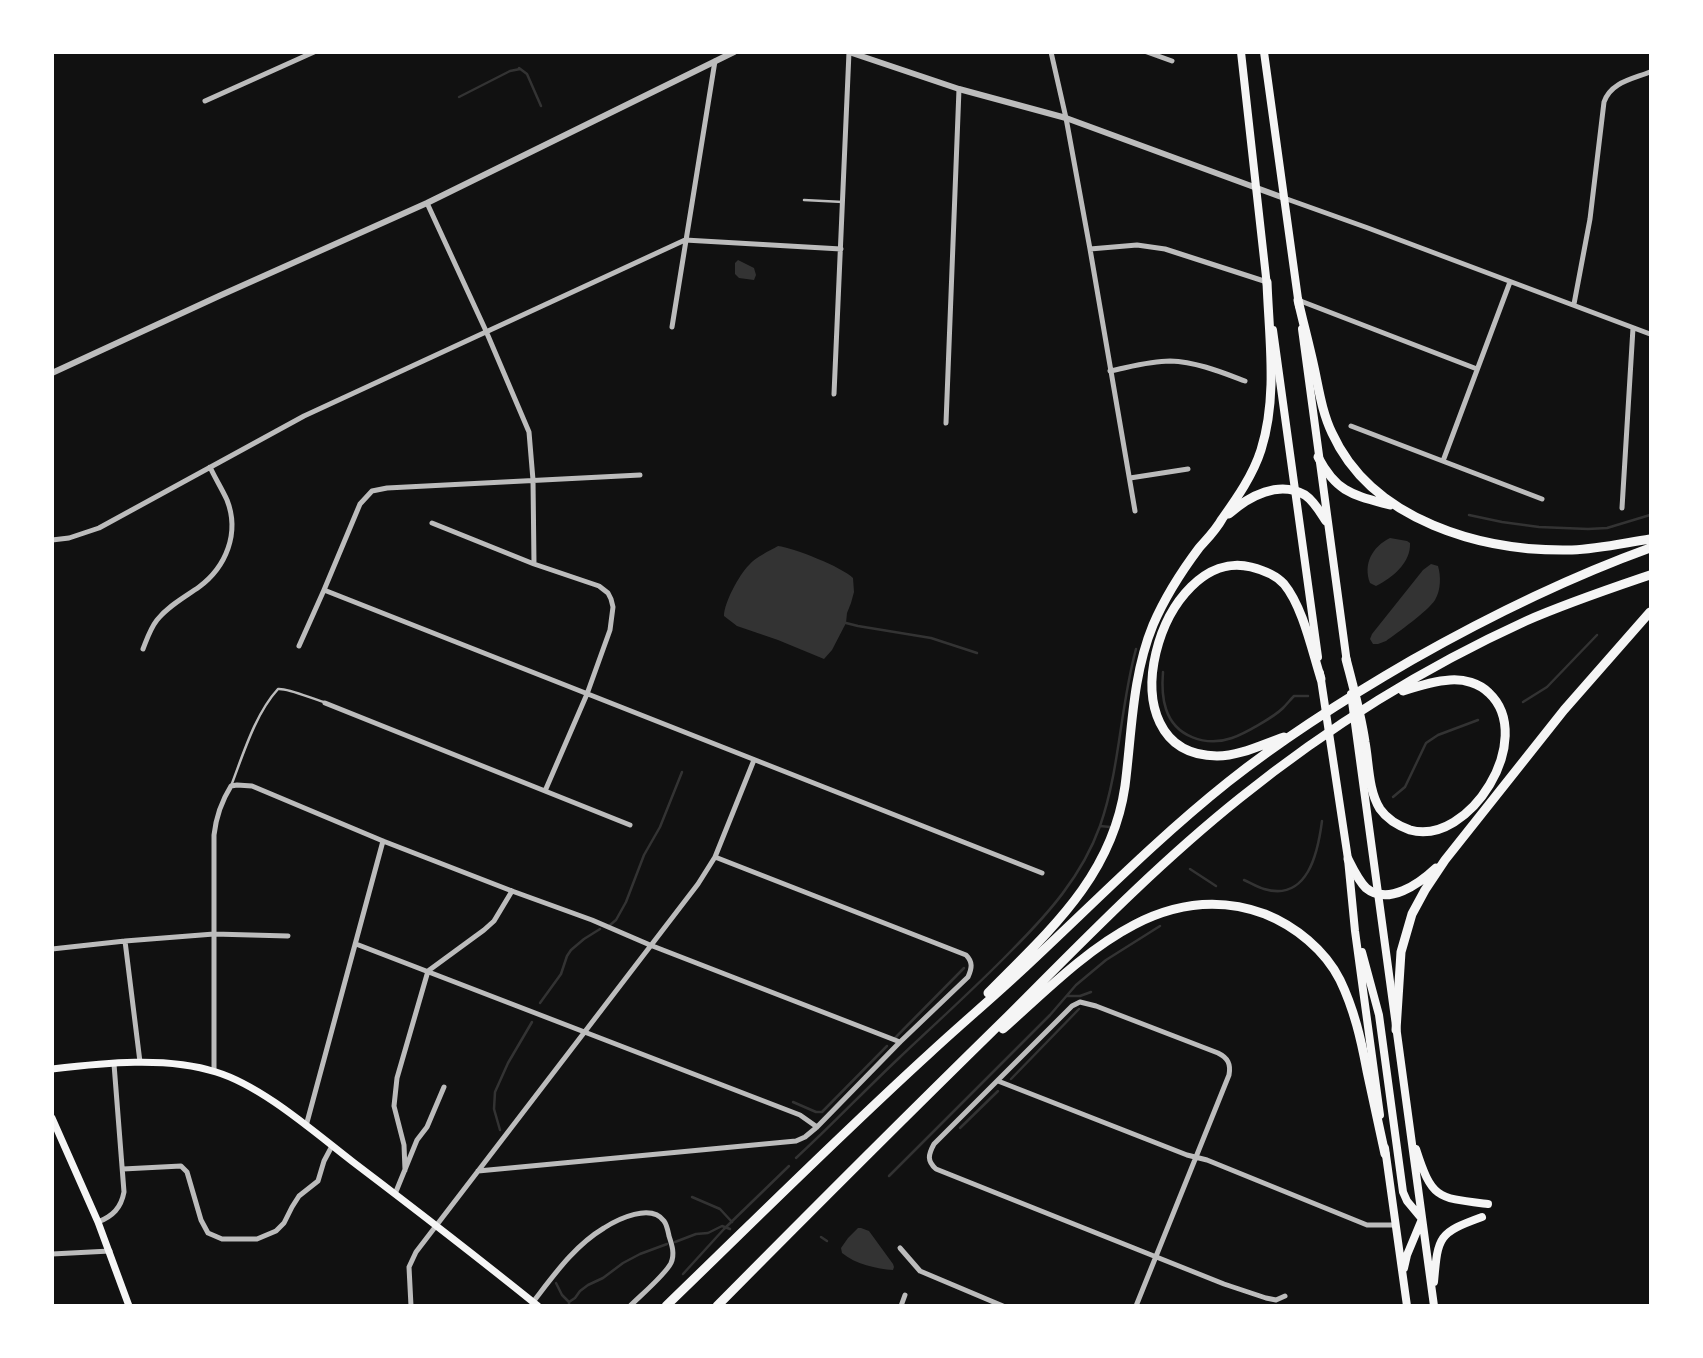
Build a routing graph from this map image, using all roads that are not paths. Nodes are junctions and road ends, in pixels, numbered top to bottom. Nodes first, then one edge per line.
1 (314, 52) edge
2 (734, 52) edge
3 (849, 52) edge
4 (1051, 52) edge
5 (1147, 52) edge
6 (1241, 52) edge
7 (1264, 52) edge
8 (715, 61) junction
9 (1172, 61) dead end
10 (1650, 72) edge
11 (959, 89) junction
12 (205, 101) dead end
13 (1066, 118) junction
14 (1255, 187) junction
15 (1284, 198) junction
16 (804, 200) dead end
17 (843, 202) junction
18 (427, 203) junction
19 (685, 240) junction
20 (1090, 249) junction
21 (841, 250) junction
22 (1267, 282) junction
23 (1510, 282) junction
24 (1298, 300) junction
25 (1574, 304) junction
26 (672, 327) dead end
27 (1633, 328) junction
28 (486, 331) junction
29 (1650, 334) edge
30 (1477, 369) junction
31 (1111, 371) junction
32 (52, 373) edge
33 (1245, 381) dead end
34 (834, 394) dead end
35 (946, 423) dead end
36 (1350, 426) dead end
37 (1318, 457) junction
38 (1443, 461) junction
39 (210, 467) junction
40 (1188, 469) dead end
41 (640, 475) dead end
42 (1130, 478) junction
43 (533, 480) junction
44 (1295, 492) junction
45 (1542, 499) dead end
46 (1395, 506) junction
47 (1622, 508) dead end
48 (1135, 512) dead end
49 (1326, 521) junction
50 (432, 523) dead end
51 (1220, 523) junction
52 (1650, 539) edge
53 (52, 540) edge
54 (1650, 548) edge
55 (534, 564) junction
56 (1650, 575) edge
57 (324, 590) junction
58 (1650, 611) edge
59 (299, 646) dead end
60 (143, 649) dead end
61 (1346, 659) junction
62 (1321, 679) junction
63 (587, 694) junction
64 (1385, 697) junction
65 (325, 703) joint
66 (1295, 733) junction
67 (754, 760) junction
68 (234, 785) junction
69 (545, 791) junction
70 (630, 825) dead end
71 (383, 841) junction
72 (715, 857) junction
73 (1348, 859) junction
74 (1445, 860) junction
75 (1042, 873) dead end
76 (512, 891) junction
77 (1377, 894) junction
78 (1355, 931) junction
79 (214, 934) junction
80 (288, 936) dead end
81 (125, 941) junction
82 (356, 944) junction
83 (650, 945) junction
84 (52, 949) edge
85 (428, 971) junction
86 (1396, 1030) junction
87 (584, 1031) junction
88 (900, 1042) junction
89 (928, 1055) junction
90 (140, 1062) junction
91 (114, 1064) junction
92 (52, 1069) edge
93 (214, 1071) junction
94 (998, 1081) junction
95 (444, 1087) dead end
96 (930, 1093) junction
97 (52, 1118) edge
98 (306, 1126) junction
99 (1409, 1126) junction
100 (817, 1127) junction
101 (332, 1146) junction
102 (1385, 1154) junction
103 (1197, 1157) junction
104 (123, 1170) junction
105 (405, 1170) junction
106 (478, 1171) junction
107 (395, 1194) junction
108 (1488, 1204) dead end
109 (1482, 1217) dead end
110 (1422, 1219) junction
111 (98, 1222) junction
112 (1396, 1225) junction
113 (436, 1226) junction
114 (900, 1248) dead end
115 (110, 1251) junction
116 (52, 1254) edge
117 (1156, 1256) junction
118 (1403, 1276) junction
119 (905, 1295) dead end
120 (1285, 1296) dead end
121 (1433, 1302) edge
122 (535, 1303) edge
123 (129, 1306) edge
124 (411, 1306) edge
125 (630, 1306) edge
126 (666, 1306) edge
127 (717, 1306) edge
128 (901, 1306) edge
129 (1003, 1306) edge
130 (1136, 1306) edge
131 (1407, 1306) edge

1 - 12 street
2 - 8 street
3 - 11 street
3 - 17 street
4 - 13 street
5 - 9 street
6 - 14 main road
7 - 15 main road
8 - 18 street
8 - 19 street
10 - 25 street
11 - 13 street
11 - 35 street
13 - 14 street
13 - 20 street
14 - 15 street
14 - 22 main road
15 - 23 street
15 - 24 main road
16 - 17 lane
17 - 21 street
18 - 28 street
18 - 32 street
19 - 21 street
19 - 26 street
19 - 28 street
20 - 22 street
20 - 31 street
21 - 34 street
22 - 44 main road
22 - 51 highway
23 - 25 street
23 - 30 street
24 - 30 street
24 - 37 main road
24 - 46 highway
25 - 27 street
27 - 29 street
27 - 47 street
28 - 39 street
28 - 43 street
30 - 38 street
31 - 33 street
31 - 42 street
36 - 38 street
37 - 46 highway
37 - 49 main road
38 - 45 street
39 - 53 street
39 - 60 street
40 - 42 street
41 - 43 street
42 - 48 street
43 - 55 street
43 - 57 street
44 - 49 highway
44 - 51 highway
44 - 62 main road
46 - 52 highway
49 - 61 main road
50 - 55 street
51 - 89 highway
54 - 66 highway
55 - 63 street
56 - 64 highway
57 - 59 street
57 - 63 street
58 - 74 highway
61 - 64 highway
61 - 77 main road
62 - 66 highway
62 - 73 main road
63 - 67 street
63 - 69 street
64 - 96 highway
65 - 68 lane
65 - 69 street
66 - 89 highway
67 - 72 street
67 - 75 street
68 - 71 street
68 - 79 street
69 - 70 street
71 - 76 street
71 - 82 street
72 - 83 street
72 - 88 street
73 - 77 highway
73 - 78 main road
74 - 77 highway
74 - 86 highway
76 - 83 street
76 - 85 street
77 - 86 main road
78 - 102 main road
78 - 110 main road
79 - 80 street
79 - 81 street
79 - 93 street
81 - 84 street
81 - 90 street
82 - 85 street
82 - 98 street
83 - 87 street
83 - 88 street
85 - 87 street
85 - 105 street
86 - 99 main road
87 - 100 street
87 - 106 street
88 - 100 street
89 - 126 highway
90 - 91 main road
90 - 93 main road
91 - 92 main road
91 - 104 street
93 - 98 main road
94 - 103 street
94 - 103 street
94 - 117 street
95 - 105 street
96 - 102 highway
96 - 127 highway
97 - 111 main road
98 - 101 main road
99 - 108 main road
99 - 110 main road
100 - 106 street
101 - 104 street
101 - 107 main road
102 - 112 main road
103 - 112 street
103 - 117 street
104 - 111 street
105 - 107 street
106 - 113 street
107 - 113 main road
109 - 121 main road
110 - 118 main road
110 - 121 main road
111 - 115 main road
112 - 118 main road
113 - 122 main road
113 - 124 street
114 - 129 street
115 - 116 street
115 - 123 main road
117 - 120 street
117 - 130 street
118 - 131 main road
119 - 128 street
122 - 125 street

